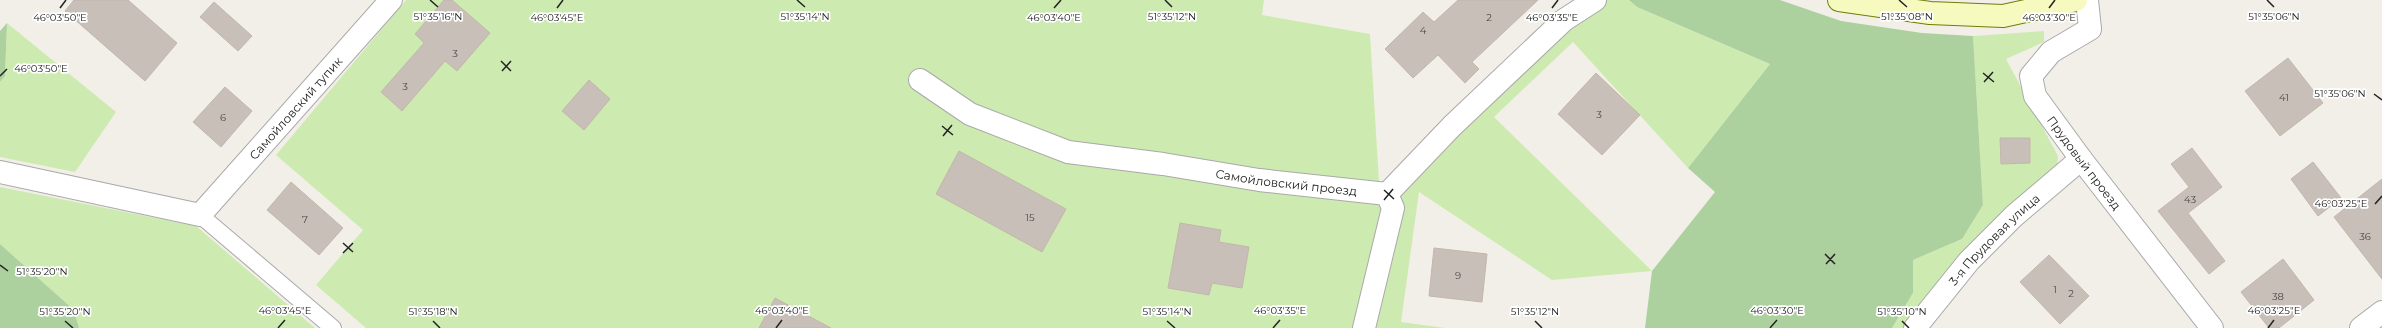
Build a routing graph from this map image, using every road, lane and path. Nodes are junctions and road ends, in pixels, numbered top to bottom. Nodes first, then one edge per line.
1 (390, 0) edge
2 (1595, 0) edge
3 (1839, 0) edge
4 (2076, 0) edge
5 (2087, 0) edge
6 (920, 80) dead end
7 (2081, 159) junction
8 (0, 172) edge
9 (1387, 194) junction
10 (200, 215) junction
11 (2382, 312) edge
12 (333, 328) edge
13 (1364, 328) edge
14 (1915, 328) edge
15 (2212, 328) edge
16 (2361, 328) edge

1 - 10 street, Самойловский тупик
2 - 9 street
3 - 4 main road
5 - 7 street, Прудовый проезд
6 - 9 street, Самойловский проезд
7 - 14 street, 3-я Прудовая улица
7 - 15 street, Прудовый проезд
8 - 10 street
9 - 13 street
10 - 12 lane
11 - 16 street

